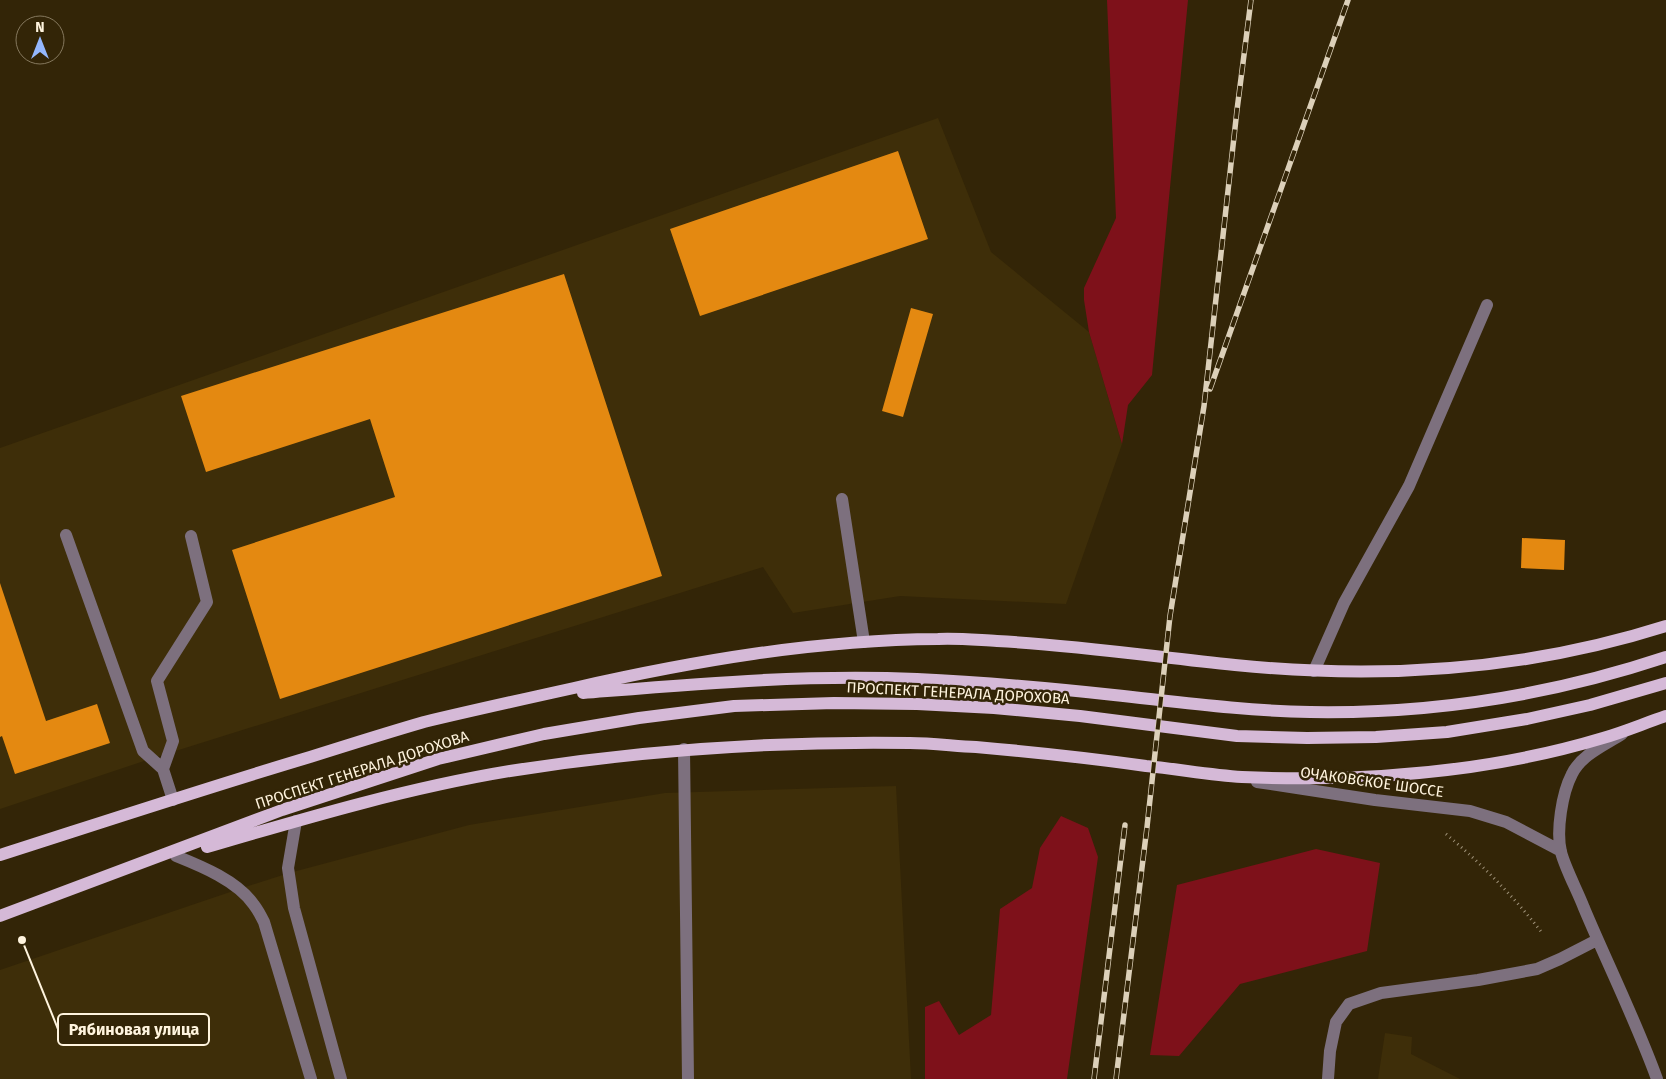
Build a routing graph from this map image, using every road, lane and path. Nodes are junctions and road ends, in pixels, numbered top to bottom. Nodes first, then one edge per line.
1 (1487, 305) dead end
2 (842, 499) dead end
3 (66, 535) dead end
4 (191, 536) dead end
5 (1666, 626) edge
6 (864, 642) junction
7 (1666, 657) edge
8 (1314, 671) junction
9 (1666, 684) edge
10 (536, 696) junction
11 (1666, 716) edge
12 (1632, 728) junction
13 (684, 749) junction
14 (1170, 768) junction
15 (163, 770) junction
16 (173, 800) junction
17 (296, 821) junction
18 (1446, 834) dead end
19 (1561, 852) junction
20 (0, 855) edge
21 (176, 856) junction
22 (116, 873) junction
23 (0, 916) edge
24 (1543, 934) dead end
25 (1597, 940) junction
26 (311, 1079) edge
27 (341, 1079) edge
28 (688, 1079) edge
29 (1328, 1079) edge
30 (1657, 1079) edge

1 - 8 street
2 - 6 street
3 - 15 street
4 - 15 street
5 - 8 main road, ПРОСПЕКТ ГЕНЕРАЛА ДОРОХОВА
6 - 8 main road, ПРОСПЕКТ ГЕНЕРАЛА ДОРОХОВА
6 - 10 main road, ПРОСПЕКТ ГЕНЕРАЛА ДОРОХОВА
7 - 10 main road, ПРОСПЕКТ ГЕНЕРАЛА ДОРОХОВА
9 - 22 main road, ПРОСПЕКТ ГЕНЕРАЛА ДОРОХОВА
10 - 16 main road, ПРОСПЕКТ ГЕНЕРАЛА ДОРОХОВА
11 - 12 main road, ПРОСПЕКТ ГЕНЕРАЛА ДОРОХОВА
12 - 14 main road, ПРОСПЕКТ ГЕНЕРАЛА ДОРОХОВА
12 - 19 street
13 - 14 main road, ПРОСПЕКТ ГЕНЕРАЛА ДОРОХОВА
13 - 17 main road, ПРОСПЕКТ ГЕНЕРАЛА ДОРОХОВА
13 - 28 street
14 - 19 street, ОЧАКОВСКОЕ ШОССЕ
15 - 16 street
16 - 20 main road, ПРОСПЕКТ ГЕНЕРАЛА ДОРОХОВА
17 - 21 main road, ПРОСПЕКТ ГЕНЕРАЛА ДОРОХОВА
17 - 27 street
18 - 24 path
19 - 25 street
21 - 22 main road, ПРОСПЕКТ ГЕНЕРАЛА ДОРОХОВА
21 - 26 street
22 - 23 main road, ПРОСПЕКТ ГЕНЕРАЛА ДОРОХОВА
25 - 29 street
25 - 30 street

